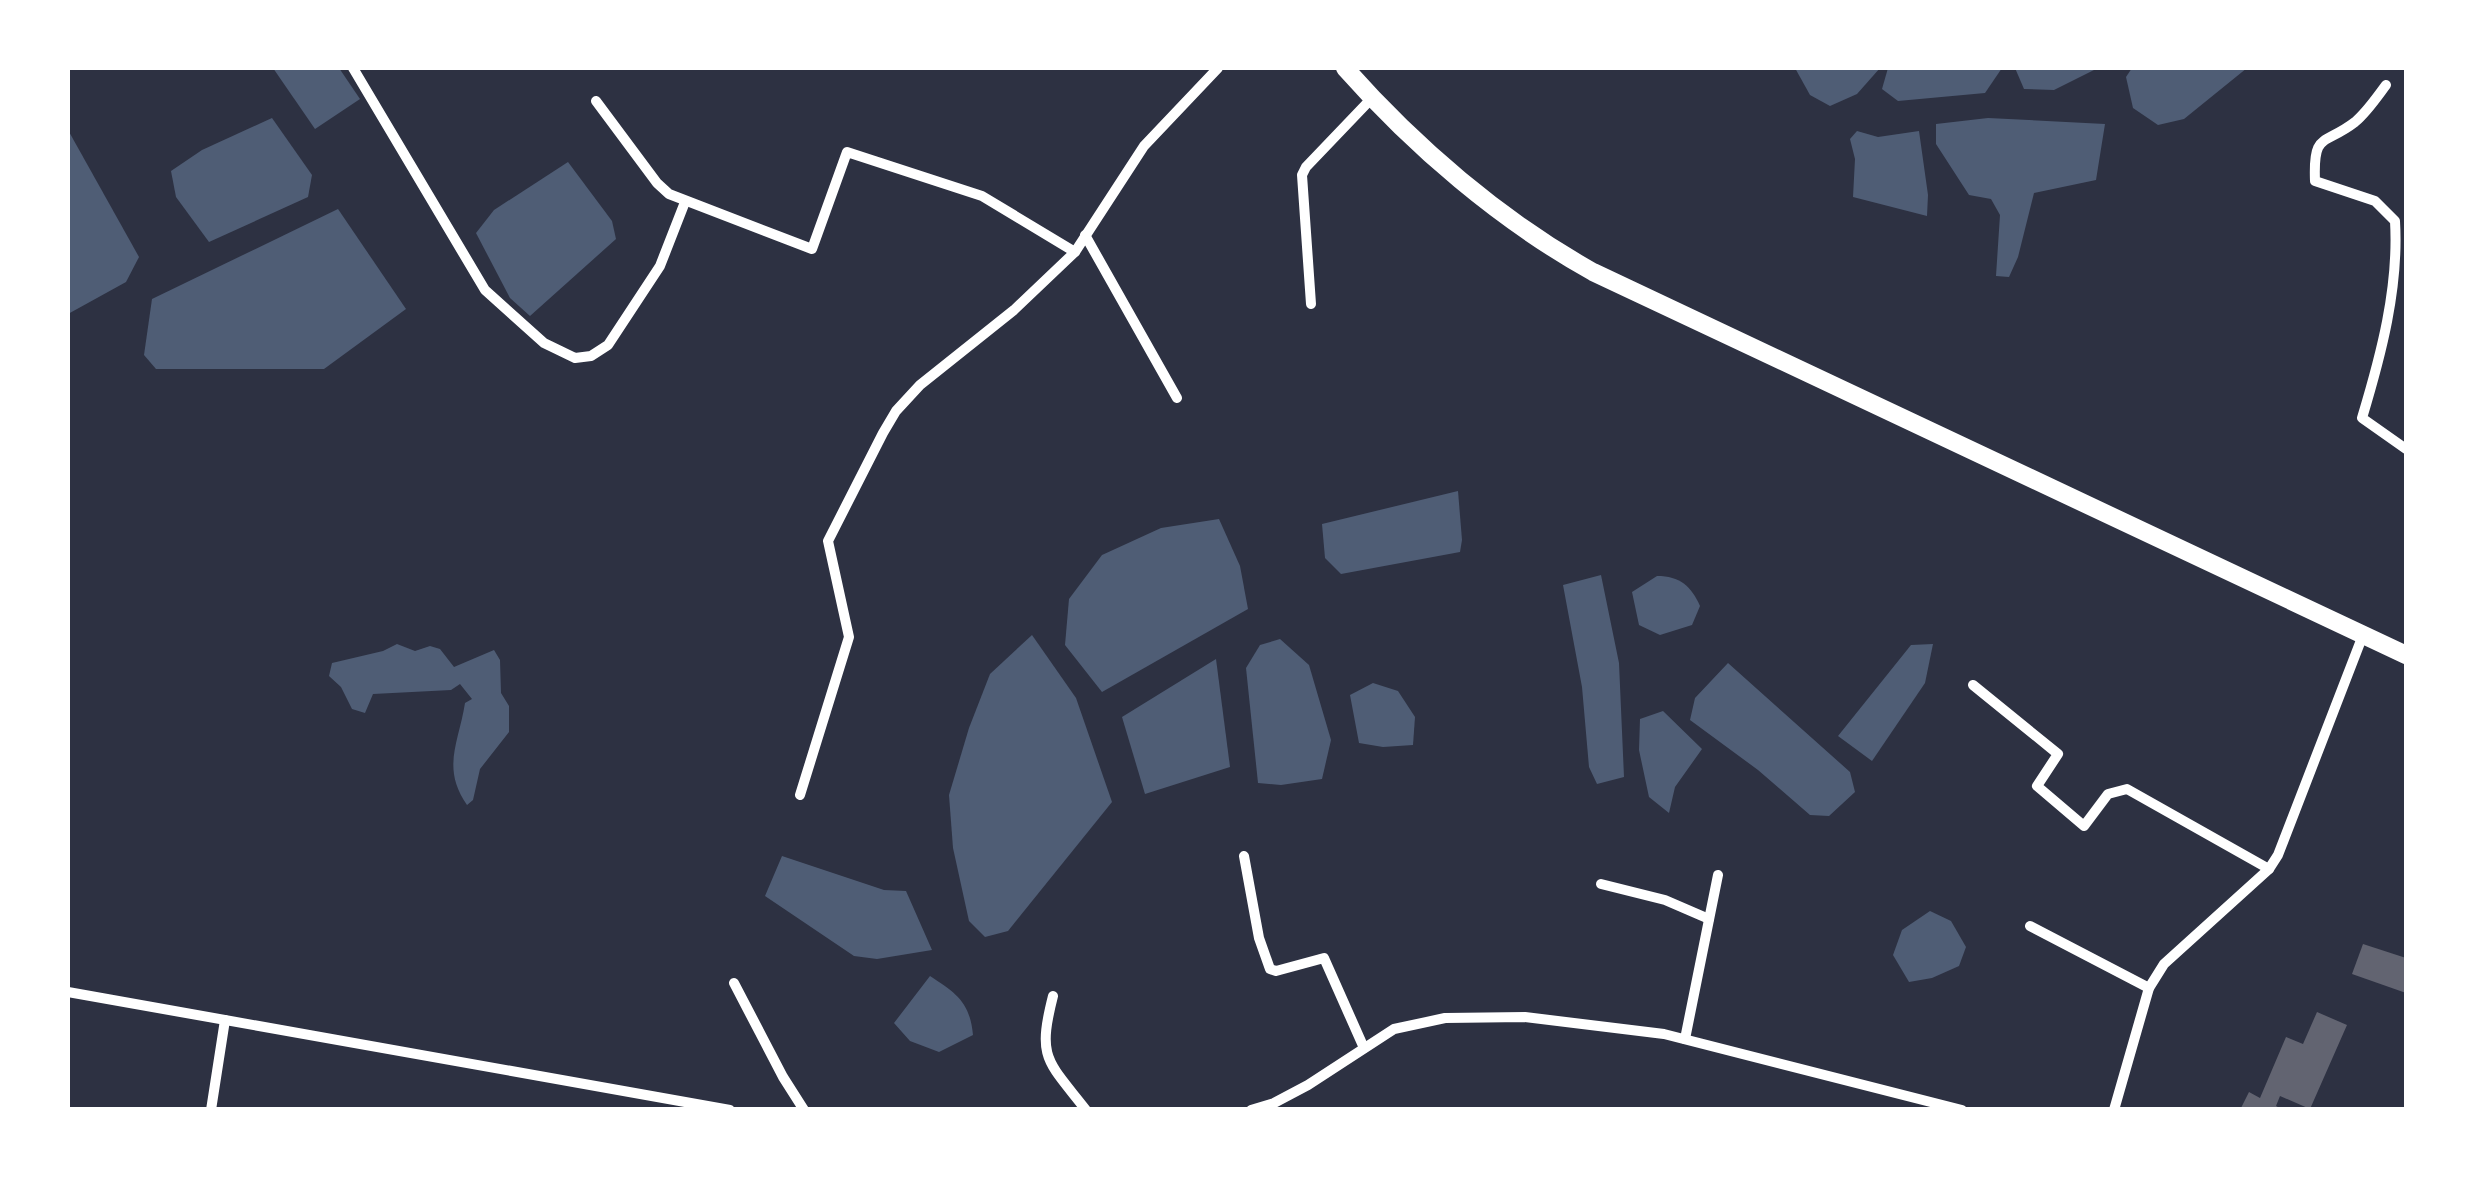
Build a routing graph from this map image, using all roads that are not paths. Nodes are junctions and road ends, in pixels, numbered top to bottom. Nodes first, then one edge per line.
1 (353, 68) edge
2 (1218, 68) edge
3 (1345, 68) edge
4 (2386, 85) dead end
5 (1372, 98) junction
6 (596, 101) dead end
7 (685, 202) junction
8 (1085, 236) junction
9 (1075, 252) junction
10 (1310, 304) dead end
11 (1176, 398) dead end
12 (2406, 449) edge
13 (2363, 635) junction
14 (2406, 655) edge
15 (1973, 685) dead end
16 (800, 795) dead end
17 (1244, 856) dead end
18 (2269, 869) junction
19 (1718, 875) dead end
20 (1601, 884) dead end
21 (1709, 919) junction
22 (2030, 926) dead end
23 (734, 983) dead end
24 (2148, 988) junction
25 (68, 992) edge
26 (1053, 996) dead end
27 (225, 1020) junction
28 (1685, 1039) junction
29 (1364, 1048) junction
30 (1271, 1107) edge
31 (211, 1110) edge
32 (730, 1110) edge
33 (804, 1110) edge
34 (1086, 1110) edge
35 (1252, 1110) edge
36 (1962, 1110) edge
37 (2114, 1110) edge

1 - 7 street
2 - 8 street
3 - 5 main road
4 - 12 street
5 - 10 street
5 - 13 main road
6 - 7 street
7 - 9 street
8 - 9 street
8 - 11 street
9 - 16 street
13 - 14 main road
13 - 18 street
15 - 18 street
17 - 29 street
18 - 24 street
19 - 21 street
20 - 21 street
21 - 28 street
22 - 24 street
23 - 33 street
24 - 37 street
25 - 27 street
26 - 34 street
27 - 31 street
27 - 32 street
28 - 29 street
28 - 36 street
29 - 30 street
30 - 35 street

